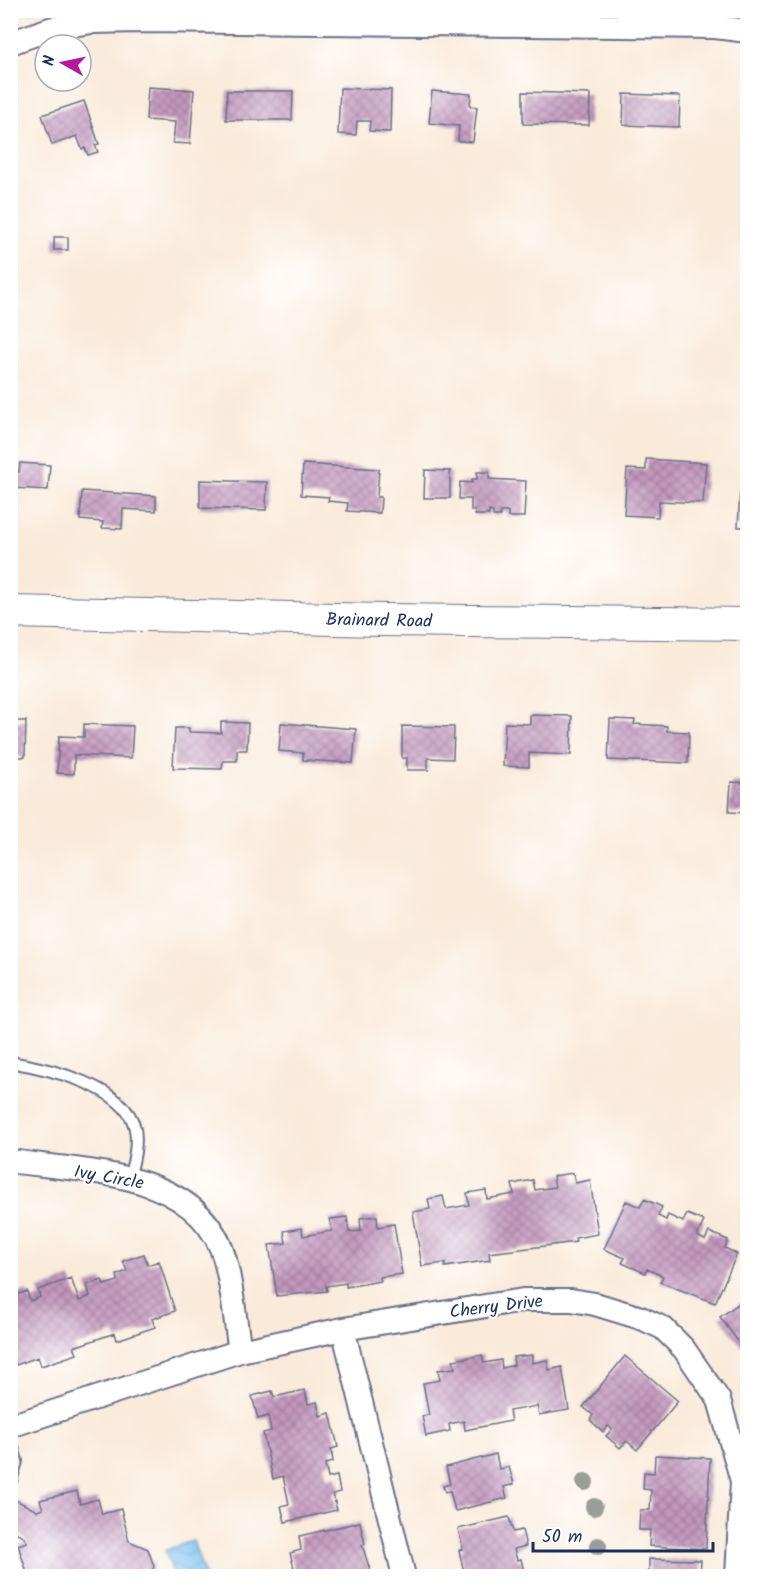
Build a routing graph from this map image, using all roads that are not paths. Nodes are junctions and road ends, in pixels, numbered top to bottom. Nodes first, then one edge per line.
1 (93, 16) edge
2 (747, 31) edge
3 (10, 43) edge
4 (10, 612) edge
5 (747, 624) edge
6 (10, 1062) edge
7 (10, 1161) edge
8 (129, 1179) junction
9 (342, 1329) junction
10 (240, 1351) junction
11 (10, 1426) edge
12 (10, 1438) edge
13 (10, 1485) edge
14 (404, 1576) edge
15 (737, 1576) edge

1 - 2 street
1 - 3 street
4 - 5 street, Brainard Road
6 - 8 lane
7 - 8 street, Ivy Circle
8 - 10 street, Ivy Circle
9 - 10 street, Cherry Drive
9 - 14 street
9 - 15 street, Cherry Drive
10 - 11 street, Cherry Drive
12 - 13 lane

